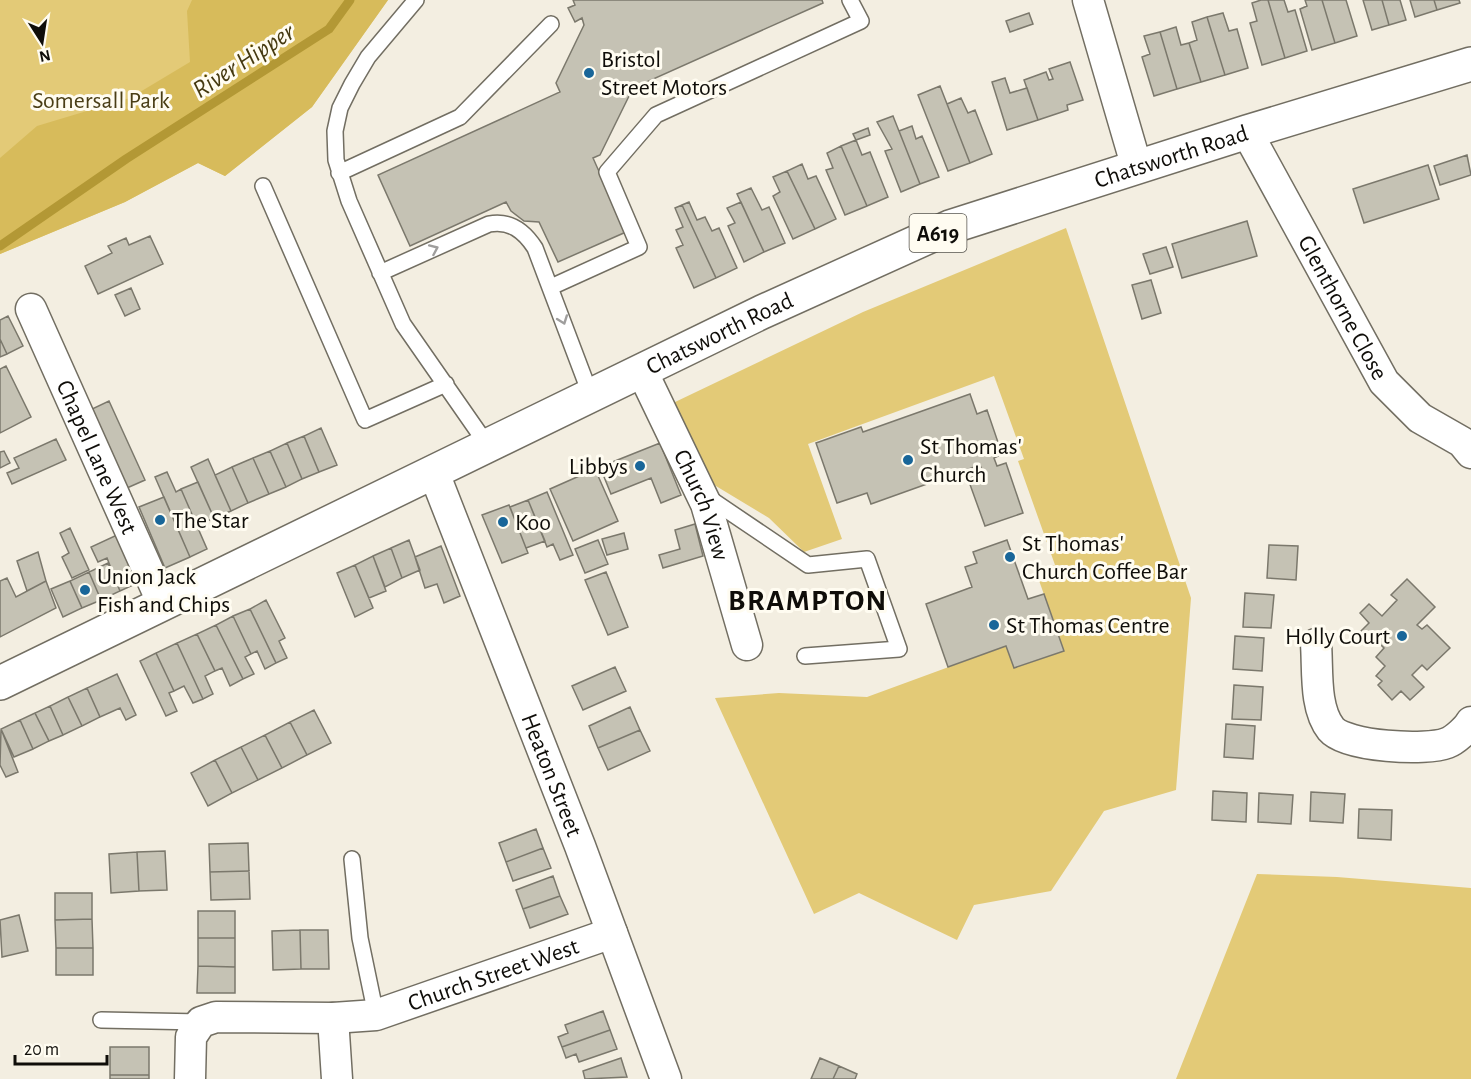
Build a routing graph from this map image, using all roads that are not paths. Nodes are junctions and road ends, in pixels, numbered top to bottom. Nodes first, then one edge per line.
1 (416, 0) edge
2 (850, 0) edge
3 (1088, 0) edge
4 (551, 24) dead end
5 (1471, 64) edge
6 (1247, 132) junction
7 (1137, 168) junction
8 (339, 173) junction
9 (263, 186) dead end
10 (380, 273) junction
11 (551, 287) junction
12 (31, 309) dead end
13 (642, 372) junction
14 (446, 384) junction
15 (591, 396) junction
16 (488, 446) junction
17 (1471, 453) edge
18 (434, 473) junction
19 (699, 491) junction
20 (163, 604) junction
21 (1316, 644) dead end
22 (747, 645) dead end
23 (805, 656) dead end
24 (0, 683) edge
25 (1471, 722) edge
26 (352, 859) dead end
27 (612, 933) junction
28 (376, 1015) junction
29 (333, 1018) junction
30 (101, 1020) dead end
31 (201, 1022) junction
32 (190, 1079) edge
33 (337, 1079) edge
34 (666, 1079) edge

1 - 8 lane
2 - 11 lane
3 - 7 street
4 - 8 lane
5 - 6 highway, Chatsworth Road / A619
6 - 7 highway, Chatsworth Road / A619
6 - 17 street, Glenthorne Close
7 - 13 highway, Chatsworth Road / A619
8 - 10 lane
9 - 14 lane
10 -> 11 lane
10 - 14 lane
11 -> 15 lane
12 - 20 street, Chapel Lane West
13 - 15 highway, Chatsworth Road / A619
13 - 19 street, Church View
14 - 16 lane
15 - 16 highway, Chatsworth Road / A619
16 - 18 highway, Chatsworth Road / A619
18 - 20 highway, Chatsworth Road / A619
18 - 27 street, Heaton Street
19 - 22 street, Church View
19 - 23 lane
20 - 24 highway, Chatsworth Road / A619
21 - 25 street
26 - 28 lane, Church Street West
27 - 28 street, Church Street West
27 - 34 street, Heaton Street
28 - 29 street, Church Street West
29 - 31 street, Church Street West
29 - 33 street
30 - 31 lane, Church Street West
31 - 32 street

